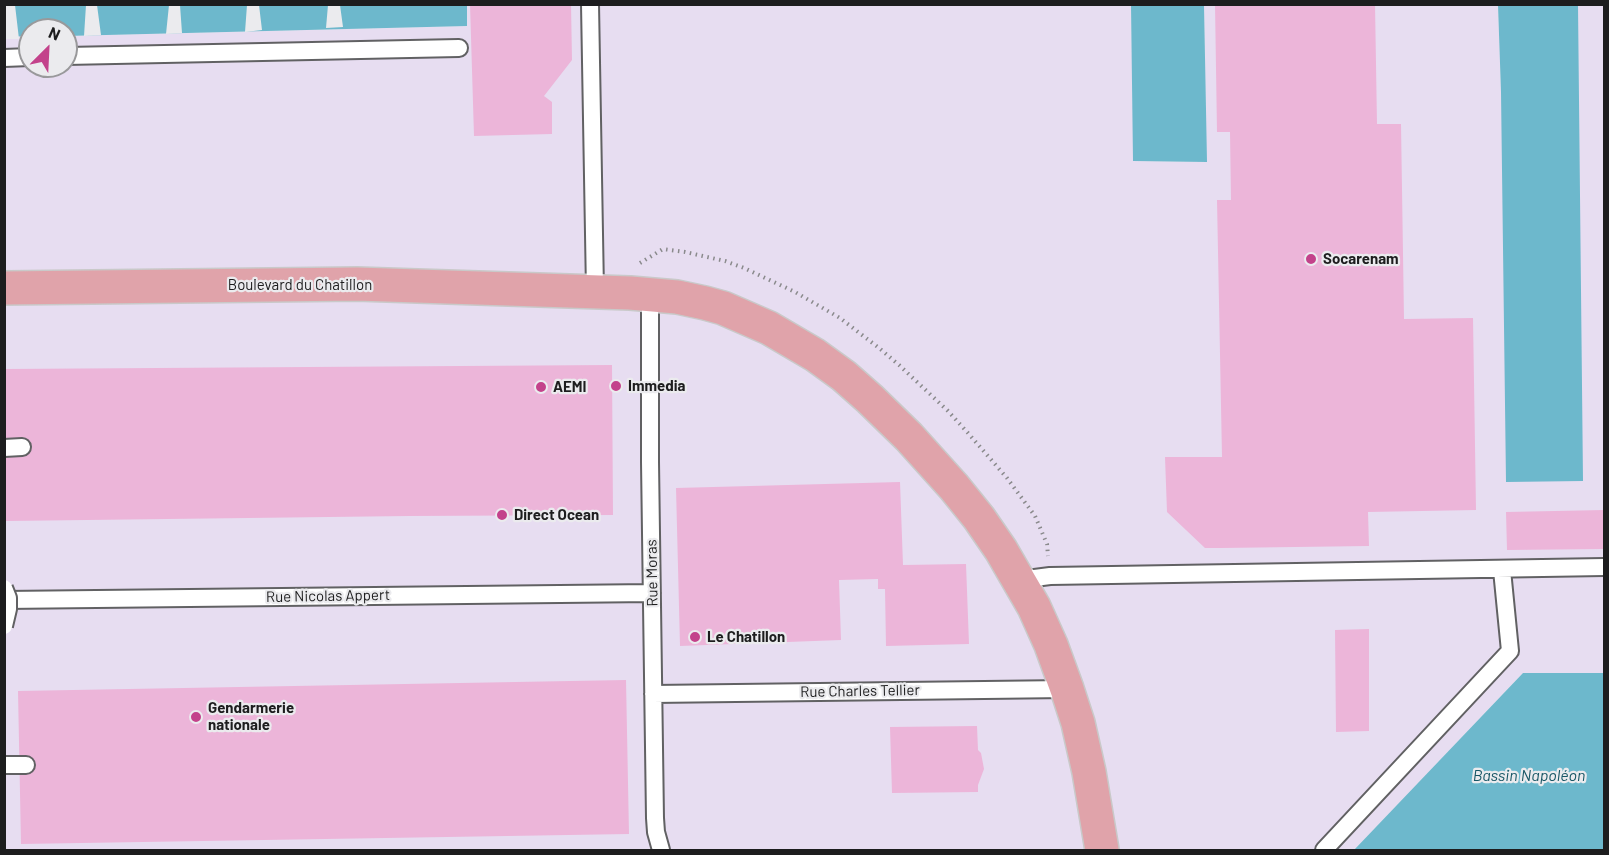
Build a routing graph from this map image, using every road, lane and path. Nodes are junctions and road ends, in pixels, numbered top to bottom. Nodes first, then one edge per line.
1 (590, 4) edge
2 (459, 48) dead end
3 (78, 56) edge
4 (4, 288) edge
5 (594, 291) junction
6 (650, 294) junction
7 (22, 447) dead end
8 (4, 448) edge
9 (1605, 567) edge
10 (1502, 570) junction
11 (1019, 580) junction
12 (4, 588) edge
13 (652, 593) junction
14 (4, 600) edge
15 (4, 626) edge
16 (1067, 688) junction
17 (653, 694) junction
18 (4, 765) edge
19 (26, 765) dead end
20 (661, 850) edge
21 (1101, 850) edge
22 (1324, 850) edge

1 - 5 lane
2 - 3 lane
4 - 5 main road, Boulevard du Chatillon
5 - 6 main road, Boulevard du Chatillon
6 - 11 main road, Boulevard du Chatillon
6 - 13 lane, Rue Moras
7 - 8 lane
9 - 10 lane
10 - 11 lane
10 - 22 lane
11 - 16 main road, Boulevard du Chatillon
12 - 15 lane, bridge
13 - 14 lane, Rue Nicolas Appert
13 - 17 lane, Rue Moras
16 - 17 lane, Rue Charles Tellier
16 - 21 main road, Boulevard du Chatillon
17 - 20 lane, Rue Moras
18 - 19 lane

